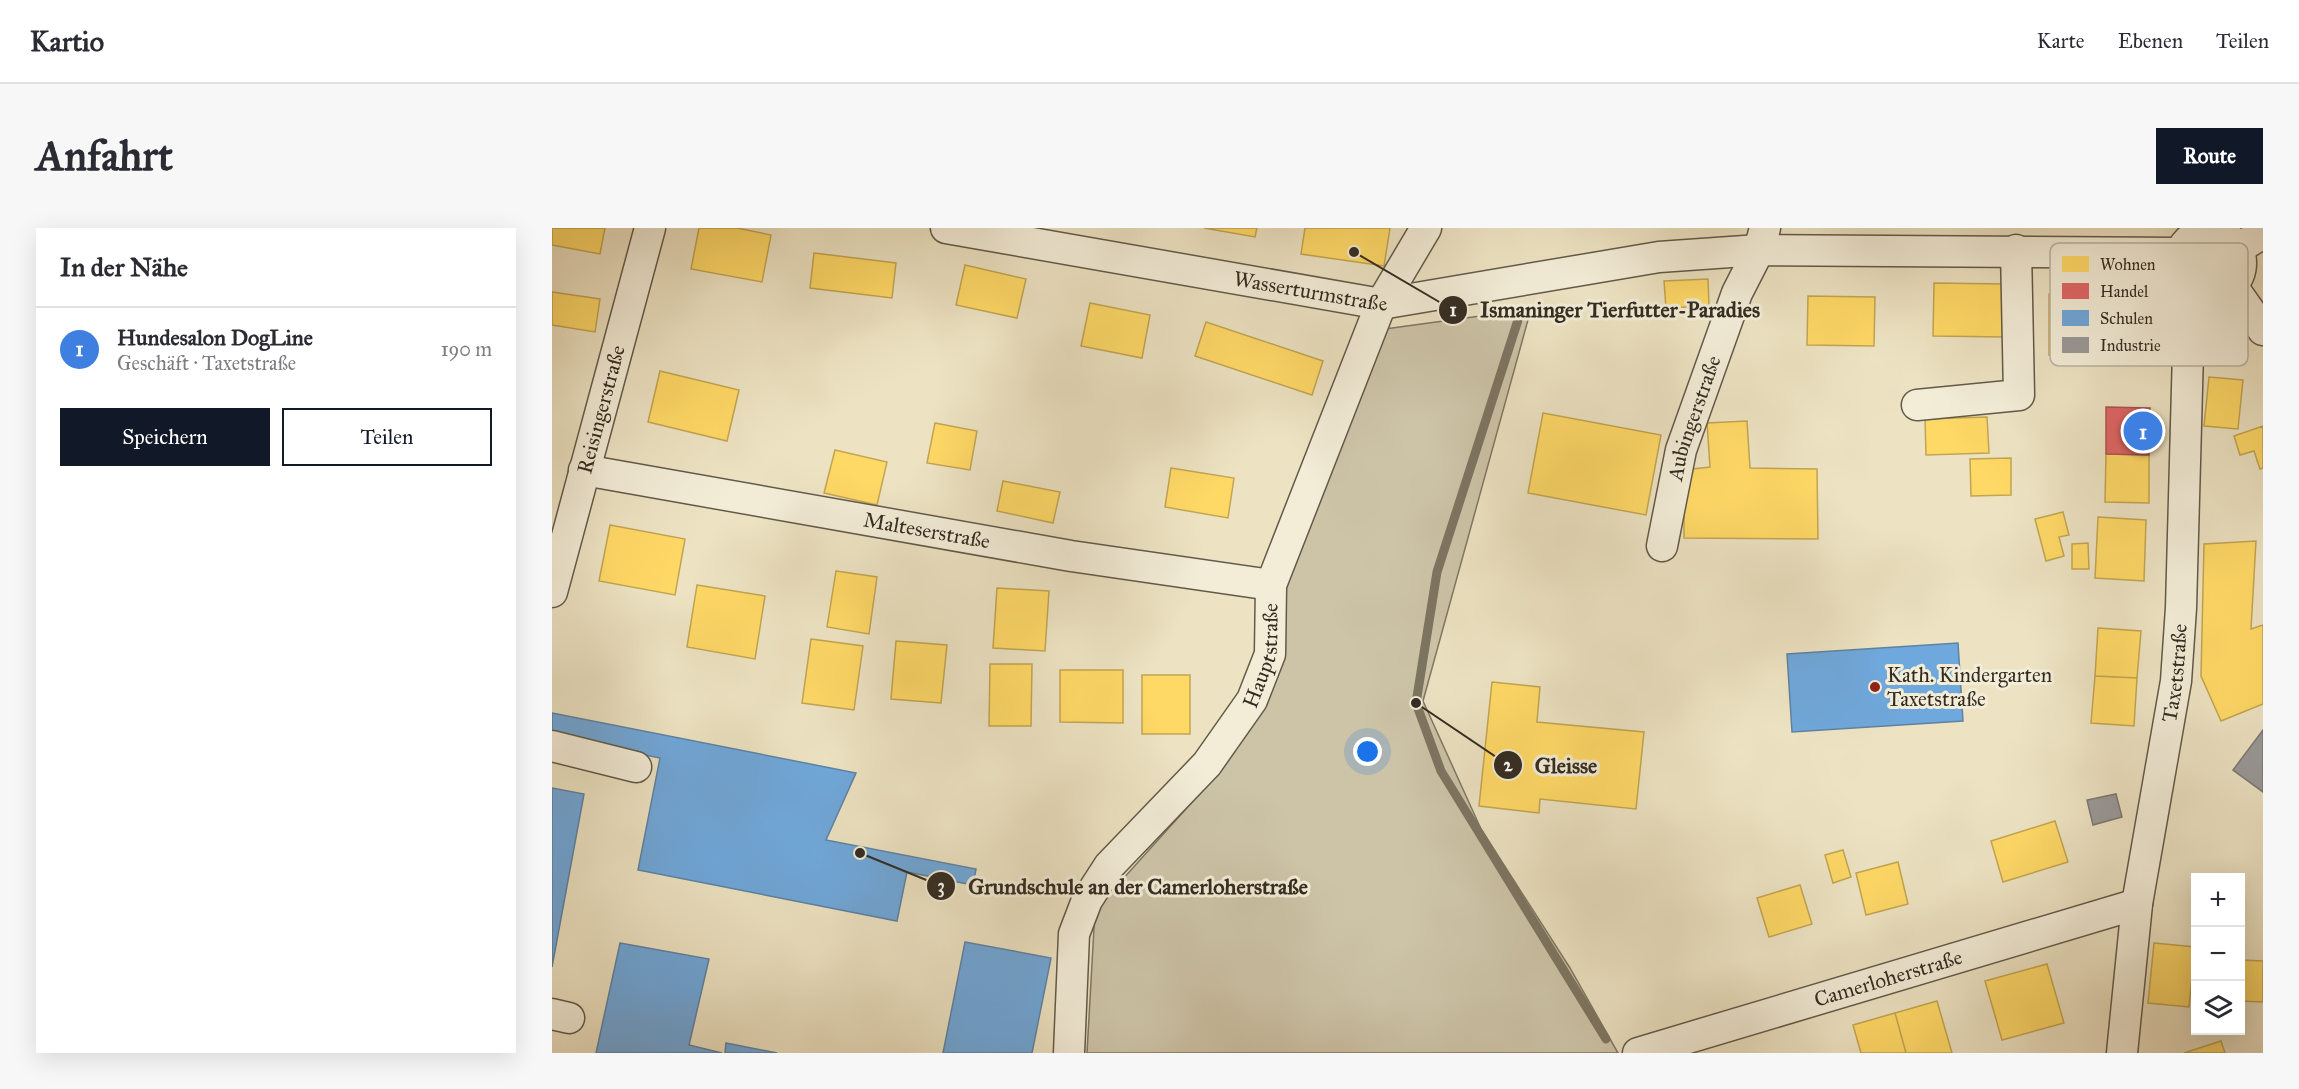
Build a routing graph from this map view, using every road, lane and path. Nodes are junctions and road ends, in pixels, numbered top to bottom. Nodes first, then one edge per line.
1 (650, 228) edge
2 (945, 228) edge
3 (1426, 228) edge
4 (2203, 230) edge
5 (1762, 239) edge
6 (2251, 241) edge
7 (2185, 243) edge
8 (2016, 250) junction
9 (2050, 251) edge
10 (1380, 304) junction
11 (2248, 309) edge
12 (2263, 330) edge
13 (2188, 366) edge
14 (1917, 405) dead end
15 (584, 471) junction
16 (1662, 546) dead end
17 (1271, 585) junction
18 (552, 592) edge
19 (552, 746) edge
20 (636, 767) dead end
21 (2138, 904) junction
22 (1675, 1046) edge
23 (1069, 1053) edge
24 (1638, 1053) edge
25 (2122, 1053) edge

1 - 15 street, Reisingerstraße
2 - 10 street, Wasserturmstraße
3 - 10 street, Hauptstraße
4 - 6 street
4 - 7 street
5 - 8 street, Wasserturmstraße
5 - 10 street, Wasserturmstraße
5 - 16 street, Aubingerstraße
8 - 9 street, Wasserturmstraße
8 - 14 street
10 - 17 street, Hauptstraße
11 - 12 street
13 - 21 street, Taxetstraße
15 - 17 street, Malteserstraße
15 - 18 street, Reisingerstraße
17 - 23 street, Hauptstraße
19 - 20 street
21 - 22 street, Camerloherstraße
21 - 25 street, Taxetstraße
22 - 24 street, Camerloherstraße

